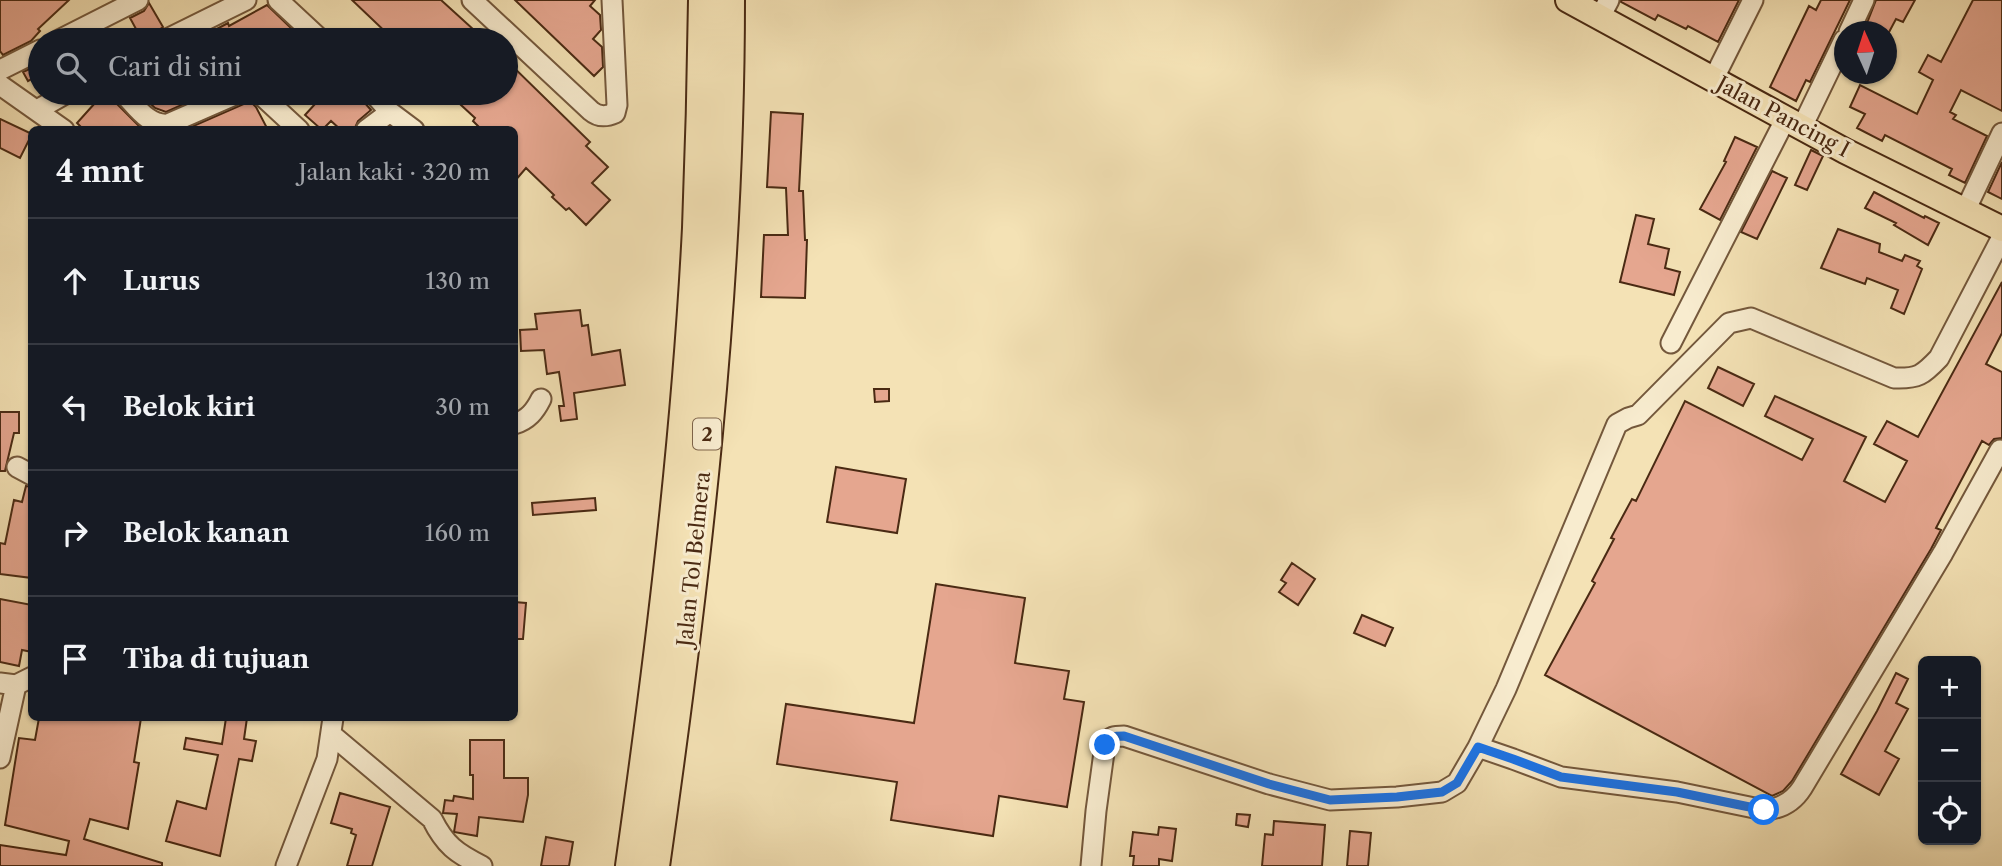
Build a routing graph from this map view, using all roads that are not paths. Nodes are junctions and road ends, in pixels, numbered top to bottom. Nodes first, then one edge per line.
1 (138, 0) edge
2 (246, 0) edge
3 (278, 0) edge
4 (472, 0) edge
5 (612, 0) edge
6 (703, 0) edge
7 (730, 0) edge
8 (1568, 0) edge
9 (1753, 0) edge
10 (1864, 0) edge
11 (1605, 8) edge
12 (1854, 21) edge
13 (83, 28) edge
14 (189, 28) edge
15 (308, 28) edge
16 (502, 28) edge
17 (518, 43) edge
18 (28, 56) edge
19 (1834, 56) edge
20 (0, 70) edge
21 (1713, 80) junction
22 (0, 85) edge
23 (28, 104) edge
24 (30, 105) edge
25 (46, 105) edge
26 (135, 105) edge
27 (212, 105) edge
28 (271, 105) edge
29 (384, 105) edge
30 (37, 110) junction
31 (390, 112) junction
32 (1794, 122) junction
33 (59, 126) edge
34 (295, 126) edge
35 (371, 126) edge
36 (409, 126) edge
37 (2002, 133) edge
38 (1965, 211) junction
39 (2002, 229) edge
40 (2002, 237) edge
41 (1671, 342) dead end
42 (541, 399) dead end
43 (518, 423) edge
44 (2000, 450) dead end
45 (16, 681) edge
46 (332, 726) edge
47 (1478, 747) junction
48 (0, 758) edge
49 (286, 866) edge
50 (482, 866) edge
51 (630, 866) edge
52 (655, 866) edge
53 (1091, 866) edge

1 - 13 street
2 - 14 street
3 - 15 street
4 - 16 street
5 - 17 street
6 - 51 highway, Jalan Tol Belmera / 2
7 - 52 highway, Jalan Tol Belmera / 2
8 - 11 main road, Jalan Pancing I
9 - 21 street
10 - 12 street
11 - 21 main road, Jalan Pancing I
18 - 20 street
19 - 32 street
21 - 32 main road, Jalan Pancing I
22 - 23 street
24 - 30 street
25 - 30 street
26 - 27 street
28 - 34 street
29 - 31 street
30 - 33 street
31 - 35 street
31 - 36 street
32 - 38 main road, Jalan Pancing I
32 - 41 street
37 - 38 street
38 - 39 main road, Jalan Pancing I
40 - 47 street
42 - 43 street
44 - 47 street
45 - 48 street
46 - 49 street
46 - 50 street
47 - 53 street

